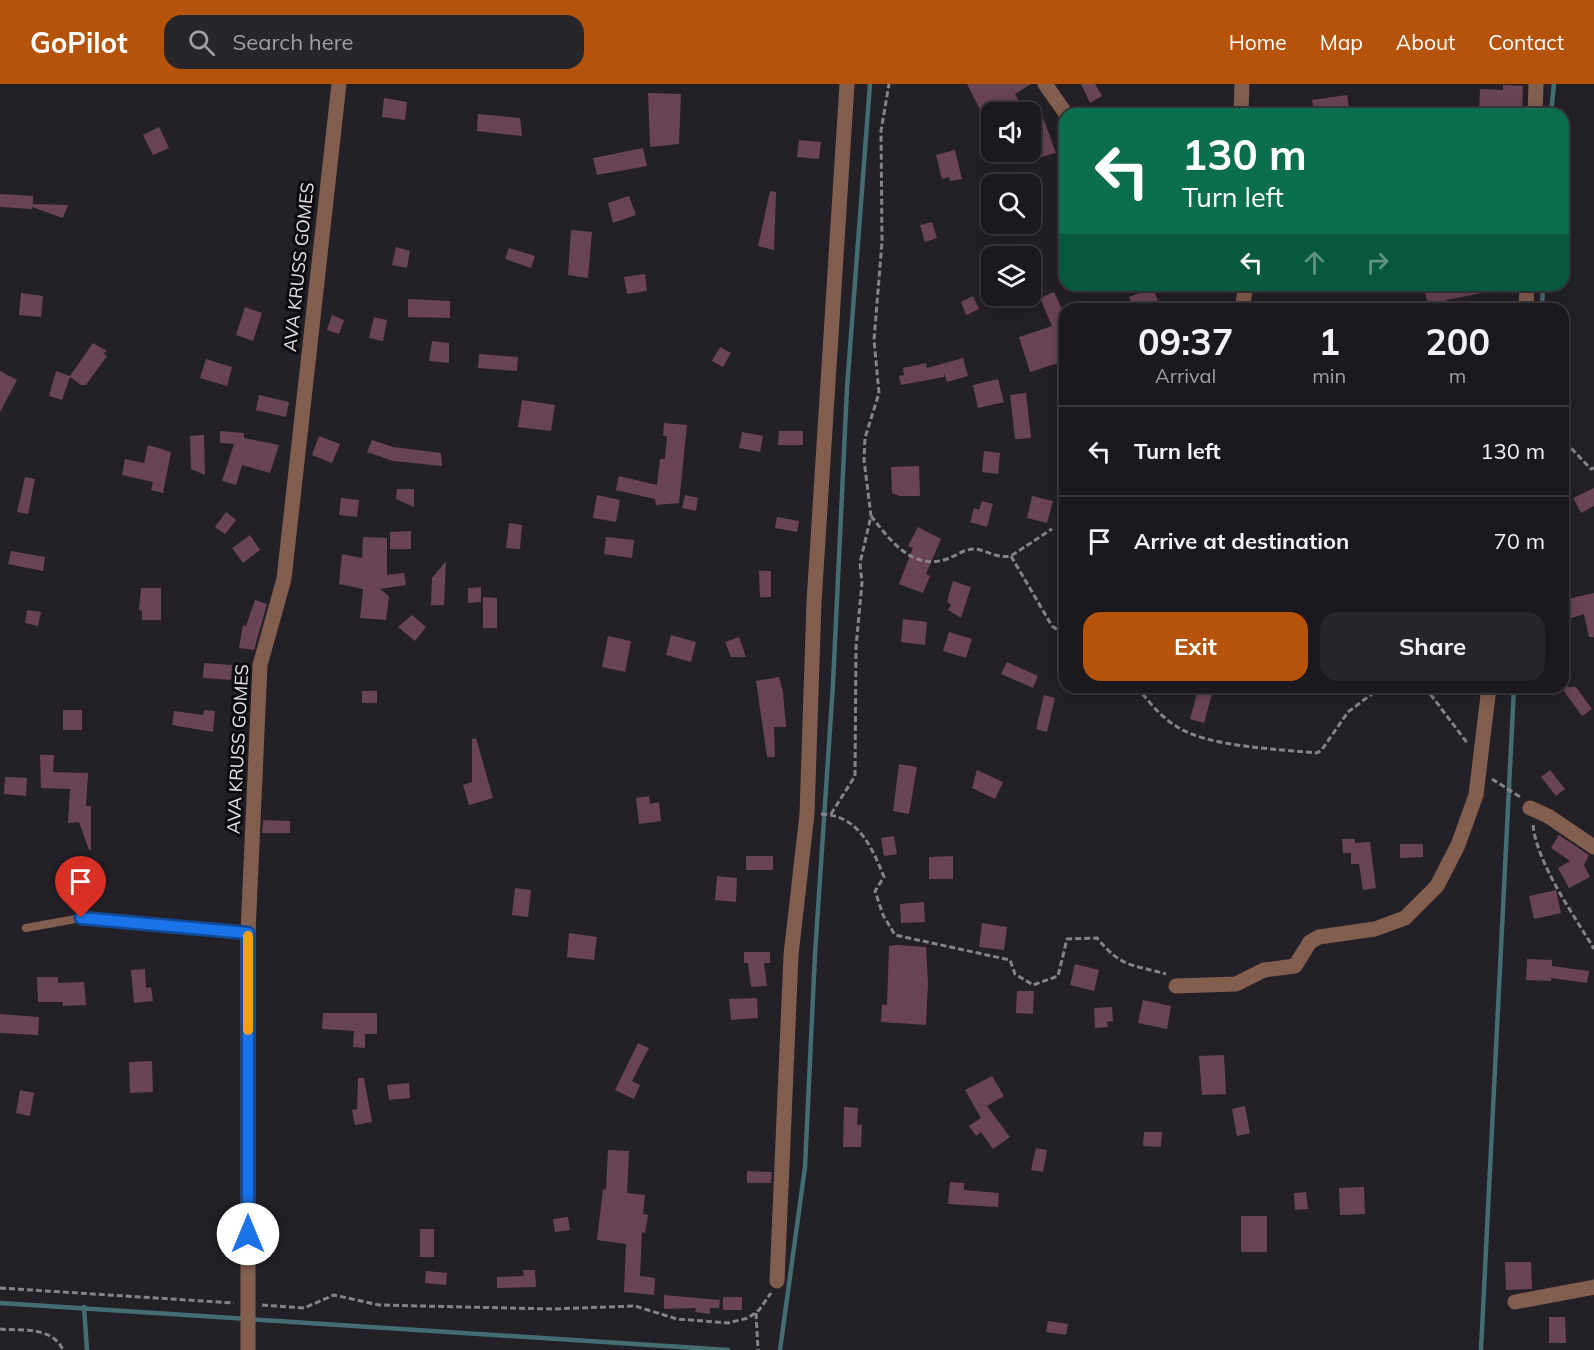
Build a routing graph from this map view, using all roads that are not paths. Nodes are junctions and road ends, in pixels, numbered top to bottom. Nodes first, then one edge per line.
1 (339, 84) edge
2 (847, 84) edge
3 (1045, 84) edge
4 (1242, 84) edge
5 (1536, 84) edge
6 (1062, 108) edge
7 (1241, 108) edge
8 (1535, 108) edge
9 (1488, 693) edge
10 (1530, 808) road end
11 (1594, 847) edge
12 (26, 928) dead end
13 (248, 933) junction
14 (1176, 986) road end
15 (777, 1281) road end
16 (1594, 1287) edge
17 (1515, 1302) dead end
18 (248, 1350) edge

1 - 13 street, AVA KRUSS GOMES
2 - 15 street
3 - 6 street
4 - 7 street
5 - 8 street
9 - 14 street
10 - 11 street
12 - 13 lane
13 - 18 street, AVA KRUSS GOMES
16 - 17 street

